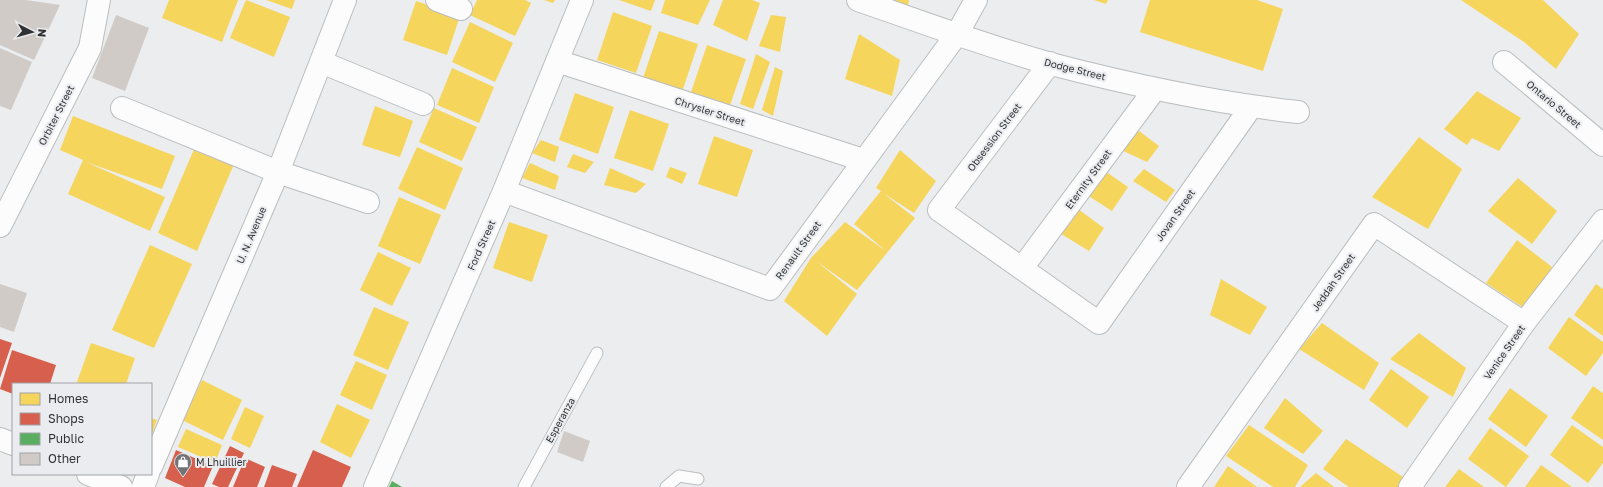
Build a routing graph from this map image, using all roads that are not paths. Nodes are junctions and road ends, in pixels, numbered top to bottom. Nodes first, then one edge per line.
1 (99, 0) edge
2 (345, 0) edge
3 (437, 0) edge
4 (582, 0) edge
5 (858, 0) edge
6 (976, 0) edge
7 (461, 9) dead end
8 (957, 34) junction
9 (557, 61) junction
10 (321, 62) junction
11 (1504, 62) dead end
12 (1050, 63) junction
13 (1154, 89) junction
14 (424, 104) dead end
15 (1251, 107) junction
16 (122, 108) dead end
17 (1298, 112) dead end
18 (1603, 145) edge
19 (863, 160) junction
20 (278, 172) junction
21 (504, 191) junction
22 (368, 202) dead end
23 (1603, 221) edge
24 (0, 226) edge
25 (1022, 268) junction
26 (1524, 323) junction
27 (597, 353) dead end
28 (0, 438) edge
29 (12, 444) edge
30 (152, 465) edge
31 (91, 475) edge
32 (148, 475) edge
33 (698, 478) dead end
34 (121, 487) edge
35 (143, 487) edge
36 (375, 487) edge
37 (524, 487) edge
38 (666, 487) edge
39 (1188, 487) edge
40 (1410, 487) edge

1 - 24 street, Orbiter Street
2 - 10 street, U. N. Avenue
3 - 7 street
4 - 9 street, Ford Street
5 - 8 street, Dodge Street
6 - 8 street, Renault Street
8 - 12 street, Dodge Street
8 - 19 street, Renault Street
9 - 19 street, Chrysler Street
9 - 21 street, Ford Street
10 - 14 street
10 - 20 street, U. N. Avenue
11 - 18 street, Ontario Street
12 - 13 street, Dodge Street
12 - 25 street, Obsession Street
13 - 15 street, Dodge Street
13 - 25 street, Eternity Street
15 - 17 street, Dodge Street
15 - 25 street, Jovan Street
16 - 20 street
19 - 21 street, Renault Street
20 - 22 street
20 - 30 street, U. N. Avenue
21 - 36 street, Ford Street
23 - 26 street, Venice Street
26 - 39 street, Jeddah Street
26 - 40 street, Venice Street
27 - 37 lane, Esperanza
28 - 29 street
31 - 34 street
32 - 35 street
33 - 38 lane

